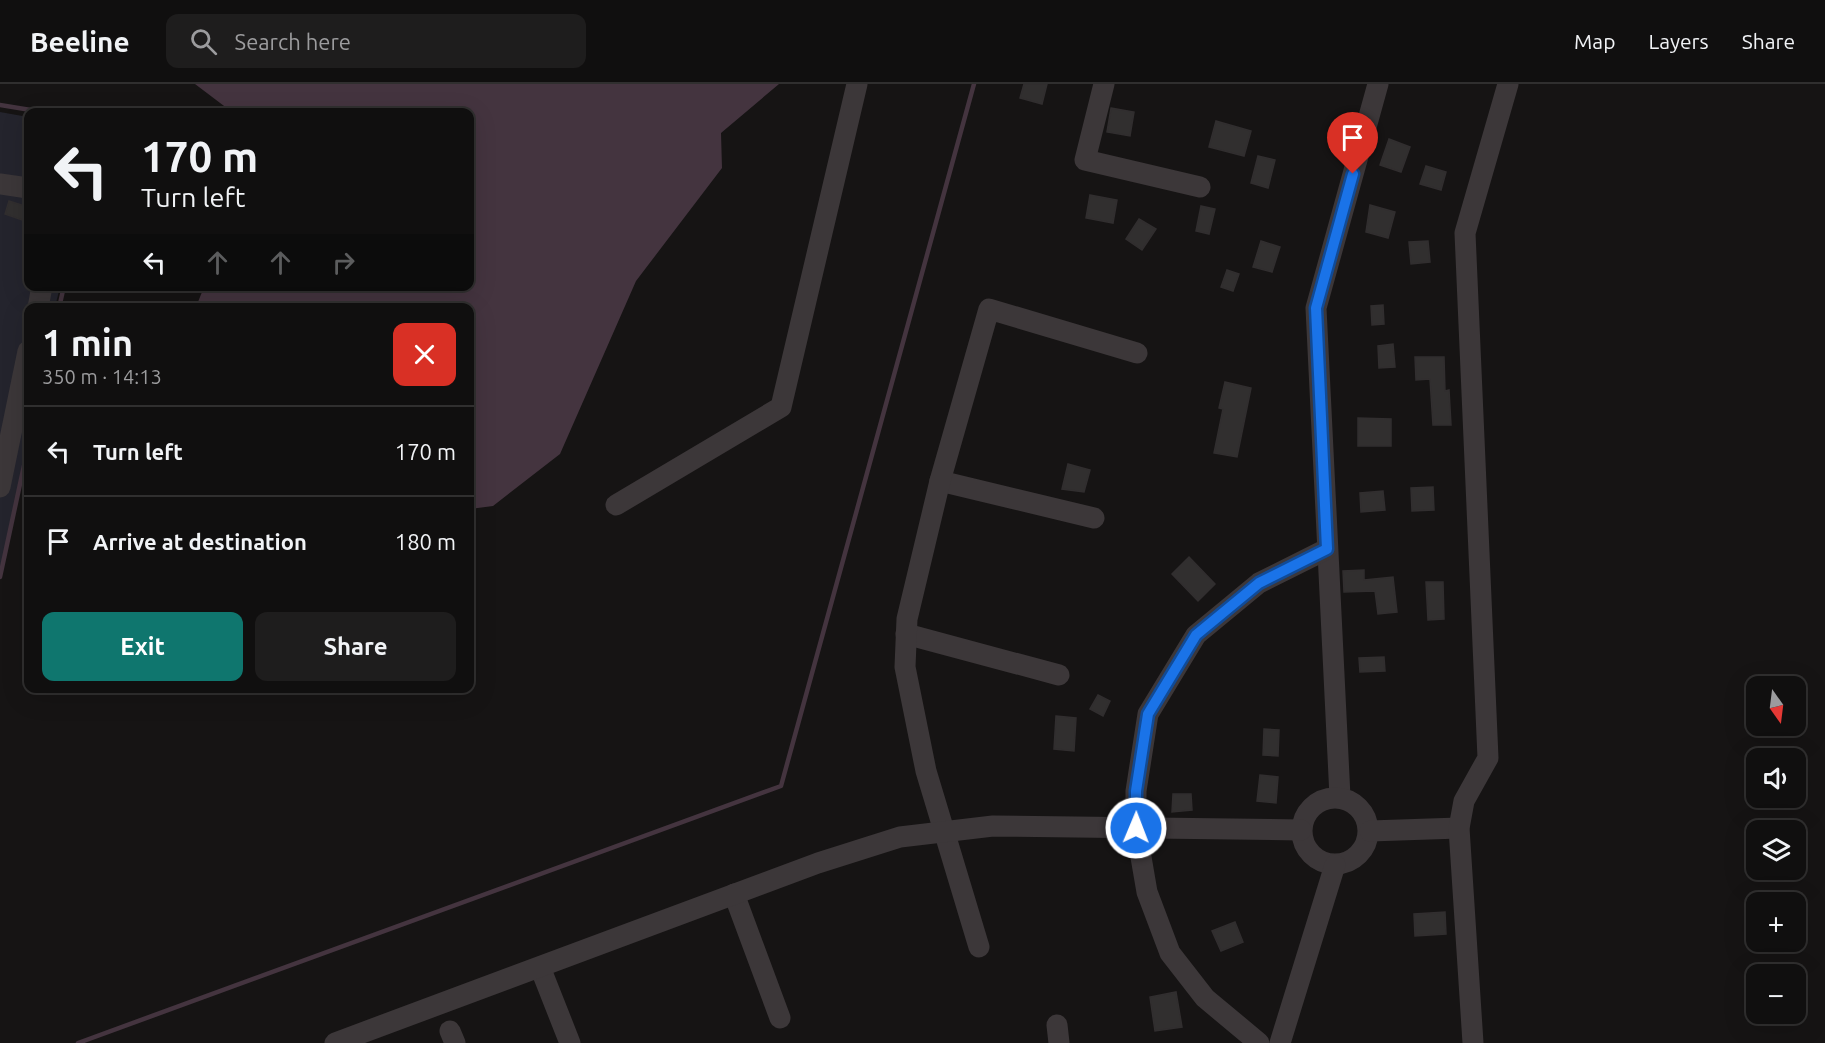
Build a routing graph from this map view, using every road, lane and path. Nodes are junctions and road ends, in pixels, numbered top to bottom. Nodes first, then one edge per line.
1 (857, 84) edge
2 (1104, 84) edge
3 (1378, 84) edge
4 (1508, 84) edge
5 (0, 184) edge
6 (24, 187) edge
7 (1200, 187) dead end
8 (1137, 353) dead end
9 (24, 371) edge
10 (940, 481) junction
11 (0, 488) edge
12 (616, 505) dead end
13 (1094, 518) dead end
14 (1327, 549) junction
15 (906, 634) junction
16 (1059, 675) dead end
17 (1340, 797) junction
18 (1136, 828) junction
19 (1459, 828) junction
20 (1301, 830) junction
21 (942, 831) junction
22 (1370, 831) junction
23 (1335, 865) junction
24 (734, 894) junction
25 (979, 947) dead end
26 (540, 967) junction
27 (780, 1018) dead end
28 (335, 1043) edge
29 (570, 1043) edge
30 (1259, 1043) edge
31 (1281, 1043) edge
32 (1473, 1043) edge

1 - 12 street
2 - 7 street
3 - 14 street
4 - 19 street
5 - 6 street
8 - 10 street
9 - 11 street
10 - 13 street
10 - 15 street
14 - 17 street
14 - 18 street
15 - 16 street
15 - 21 street
17 - 20 street
17 - 22 street
18 - 20 street
18 - 21 street
18 - 30 street
19 - 22 street
19 - 32 street
20 - 23 street
21 - 24 street
21 - 25 street
22 - 23 street
23 - 31 street
24 - 26 street
24 - 27 street
26 - 28 street
26 - 29 street

